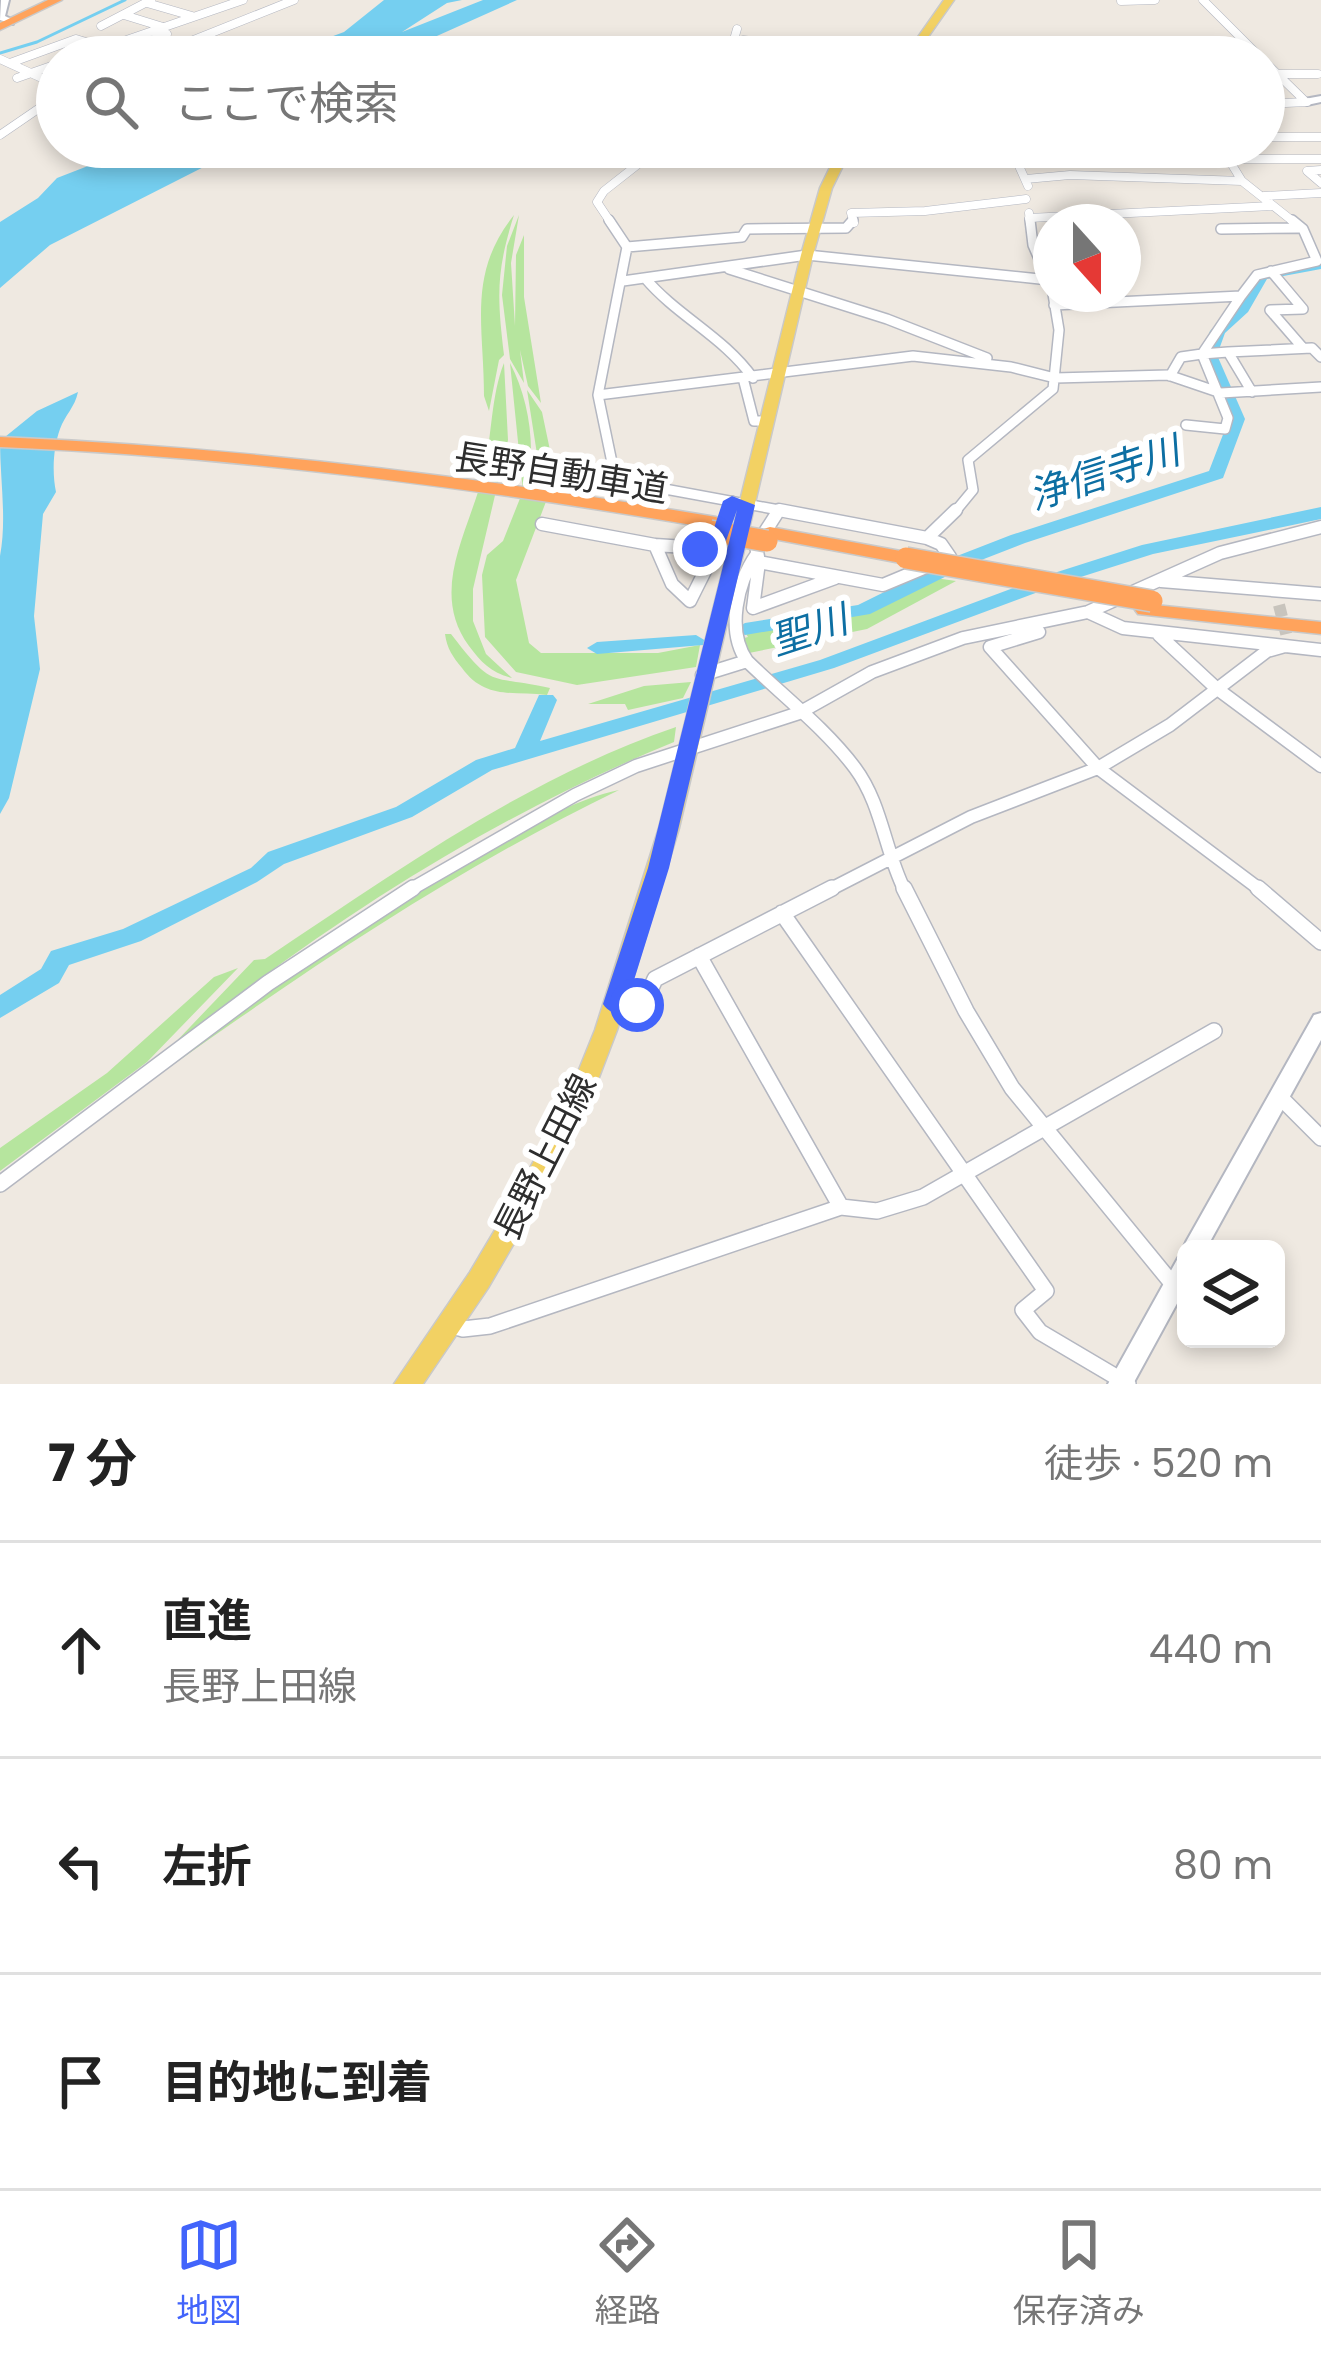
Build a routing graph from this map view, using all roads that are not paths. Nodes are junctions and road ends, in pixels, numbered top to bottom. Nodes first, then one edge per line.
1 (41, 0) edge
2 (57, 0) edge
3 (201, 0) edge
4 (243, 0) edge
5 (276, 0) edge
6 (294, 0) edge
7 (950, 0) edge
8 (1155, 0) edge
9 (1203, 0) edge
10 (149, 1) edge
11 (1121, 1) edge
12 (224, 7) junction
13 (124, 15) junction
14 (5, 16) edge
15 (253, 16) junction
16 (194, 17) junction
17 (162, 28) junction
18 (736, 29) dead end
19 (133, 36) edge
20 (139, 36) edge
21 (162, 36) edge
22 (203, 36) edge
23 (734, 36) edge
24 (921, 36) edge
25 (1239, 36) edge
26 (36, 54) edge
27 (0, 59) edge
28 (10, 63) junction
29 (36, 71) edge
30 (32, 73) junction
31 (1285, 73) edge
32 (36, 74) edge
33 (1318, 74) dead end
34 (17, 78) dead end
35 (1285, 82) edge
36 (1321, 99) edge
37 (1305, 101) junction
38 (1285, 104) edge
39 (36, 107) edge
40 (1321, 116) edge
41 (0, 135) edge
42 (1285, 137) edge
43 (1321, 137) edge
44 (1285, 159) edge
45 (1321, 159) edge
46 (633, 168) edge
47 (835, 168) edge
48 (1023, 168) edge
49 (1235, 168) edge
50 (1321, 170) edge
51 (1026, 179) junction
52 (1242, 181) junction
53 (1321, 183) edge
54 (1321, 193) edge
55 (1264, 196) junction
56 (1026, 199) junction
57 (1273, 206) junction
58 (1029, 218) junction
59 (815, 228) junction
60 (1301, 228) junction
61 (1321, 228) edge
62 (1221, 229) dead end
63 (1033, 240) edge
64 (627, 247) junction
65 (807, 255) junction
66 (1319, 264) edge
67 (726, 268) junction
68 (1274, 274) junction
69 (645, 278) junction
70 (623, 280) junction
71 (1033, 288) edge
72 (800, 292) junction
73 (1141, 293) edge
74 (1241, 296) junction
75 (1056, 312) edge
76 (1312, 347) edge
77 (1228, 352) junction
78 (1203, 354) junction
79 (1321, 357) edge
80 (1011, 367) junction
81 (778, 376) junction
82 (1170, 376) junction
83 (748, 378) junction
84 (1055, 378) junction
85 (1321, 386) edge
86 (1252, 392) junction
87 (1220, 393) junction
88 (598, 395) junction
89 (768, 421) junction
90 (1186, 425) dead end
91 (0, 446) edge
92 (562, 470) dead end
93 (615, 477) junction
94 (739, 503) junction
95 (779, 510) junction
96 (542, 524) dead end
97 (1321, 527) edge
98 (714, 534) junction
99 (927, 538) junction
100 (655, 545) junction
101 (763, 548) junction
102 (836, 578) junction
103 (1321, 594) edge
104 (1152, 597) junction
105 (1088, 612) junction
106 (1321, 617) edge
107 (1059, 619) junction
108 (1321, 628) edge
109 (1156, 633) junction
110 (1286, 642) junction
111 (1321, 650) edge
112 (751, 664) junction
113 (703, 677) junction
114 (1216, 688) junction
115 (797, 710) junction
116 (690, 744) junction
117 (1321, 766) edge
118 (1098, 768) junction
119 (887, 857) junction
120 (782, 913) junction
121 (1321, 942) edge
122 (699, 956) junction
123 (615, 1004) junction
124 (1321, 1021) edge
125 (1214, 1031) dead end
126 (1280, 1097) junction
127 (1044, 1127) junction
128 (1321, 1138) edge
129 (970, 1176) junction
130 (0, 1184) edge
131 (841, 1207) junction
132 (1199, 1240) edge
133 (1177, 1273) edge
134 (1177, 1282) edge
135 (449, 1325) junction
136 (1124, 1382) edge
137 (407, 1384) edge

1 - 14 highway
2 - 14 highway
3 - 12 street
4 - 12 street
5 - 15 street
6 - 15 street
7 - 24 main road
8 - 11 street
9 - 25 street
10 - 13 street
10 - 16 street
12 - 16 street
13 - 17 street
13 - 19 street
15 - 22 street
16 - 17 street
17 - 20 street
17 - 21 street
18 - 23 street
26 - 28 street
27 - 28 street
28 - 30 street
29 - 30 street
30 - 32 street
30 - 34 street
31 - 33 street
35 - 37 street
36 - 37 street
37 - 38 street
37 - 40 street
39 - 41 street
42 - 43 street
44 - 45 street
46 - 64 street
47 - 59 main road, 長野上田線
48 - 51 street
49 - 52 street
50 - 53 street
51 - 52 street
51 - 56 street
52 - 55 street
54 - 55 street
55 - 57 street
56 - 58 street
56 - 59 street
57 - 58 street
57 - 60 street
58 - 63 street
59 - 64 street
59 - 65 main road, 長野上田線
60 - 61 street
60 - 62 street
60 - 66 street
64 - 70 street
65 - 67 street
65 - 71 street
65 - 72 main road, 長野上田線
66 - 68 street
67 - 69 street
67 - 72 street
68 - 74 street
68 - 76 street
69 - 70 street
69 - 83 street
70 - 88 street
72 - 80 street
72 - 81 main road, 長野上田線
73 - 74 street
74 - 78 street
75 - 84 street
76 - 77 street
76 - 79 street
77 - 78 street
77 - 86 street
78 - 82 street
78 - 87 street
80 - 81 street
80 - 84 street
81 - 83 street
81 - 89 main road, 長野上田線
82 - 84 street
82 - 87 street
83 - 88 street
83 - 89 street
84 - 99 street
85 - 86 street
86 - 87 street
87 - 90 street
88 - 93 street
89 - 94 main road, 長野上田線
91 - 98 highway, 長野自動車道
92 - 93 street
93 - 94 street
94 - 95 street
94 - 98 street
94 - 113 main road, 長野上田線
95 - 99 street
95 - 101 street
96 - 100 street
97 - 104 street
98 - 100 street
98 - 100 street
98 - 101 highway, 長野自動車道, bridge
99 - 102 street
101 - 102 street
101 - 102 street
101 - 104 highway, 長野自動車道
101 - 112 street
103 - 104 street
104 - 105 street
104 - 106 highway, 長野自動車道
104 - 108 highway, 長野自動車道
105 - 107 street
105 - 109 street
107 - 115 street
107 - 118 street
109 - 110 street
109 - 114 street
110 - 111 street
110 - 114 street
112 - 113 street
112 - 115 street
113 - 116 main road, 長野上田線
114 - 117 street
114 - 118 street
115 - 116 street
115 - 119 street
116 - 123 main road, 長野上田線
116 - 130 street
118 - 119 street
118 - 121 street
119 - 120 street
119 - 127 street
120 - 122 street
120 - 129 street
122 - 123 street
122 - 131 street
123 - 135 main road, 長野上田線
124 - 126 street
125 - 127 street
126 - 128 street
126 - 132 street
127 - 129 street
127 - 133 street
129 - 131 street
129 - 136 street
131 - 135 street
134 - 136 street
135 - 137 main road, 長野上田線

